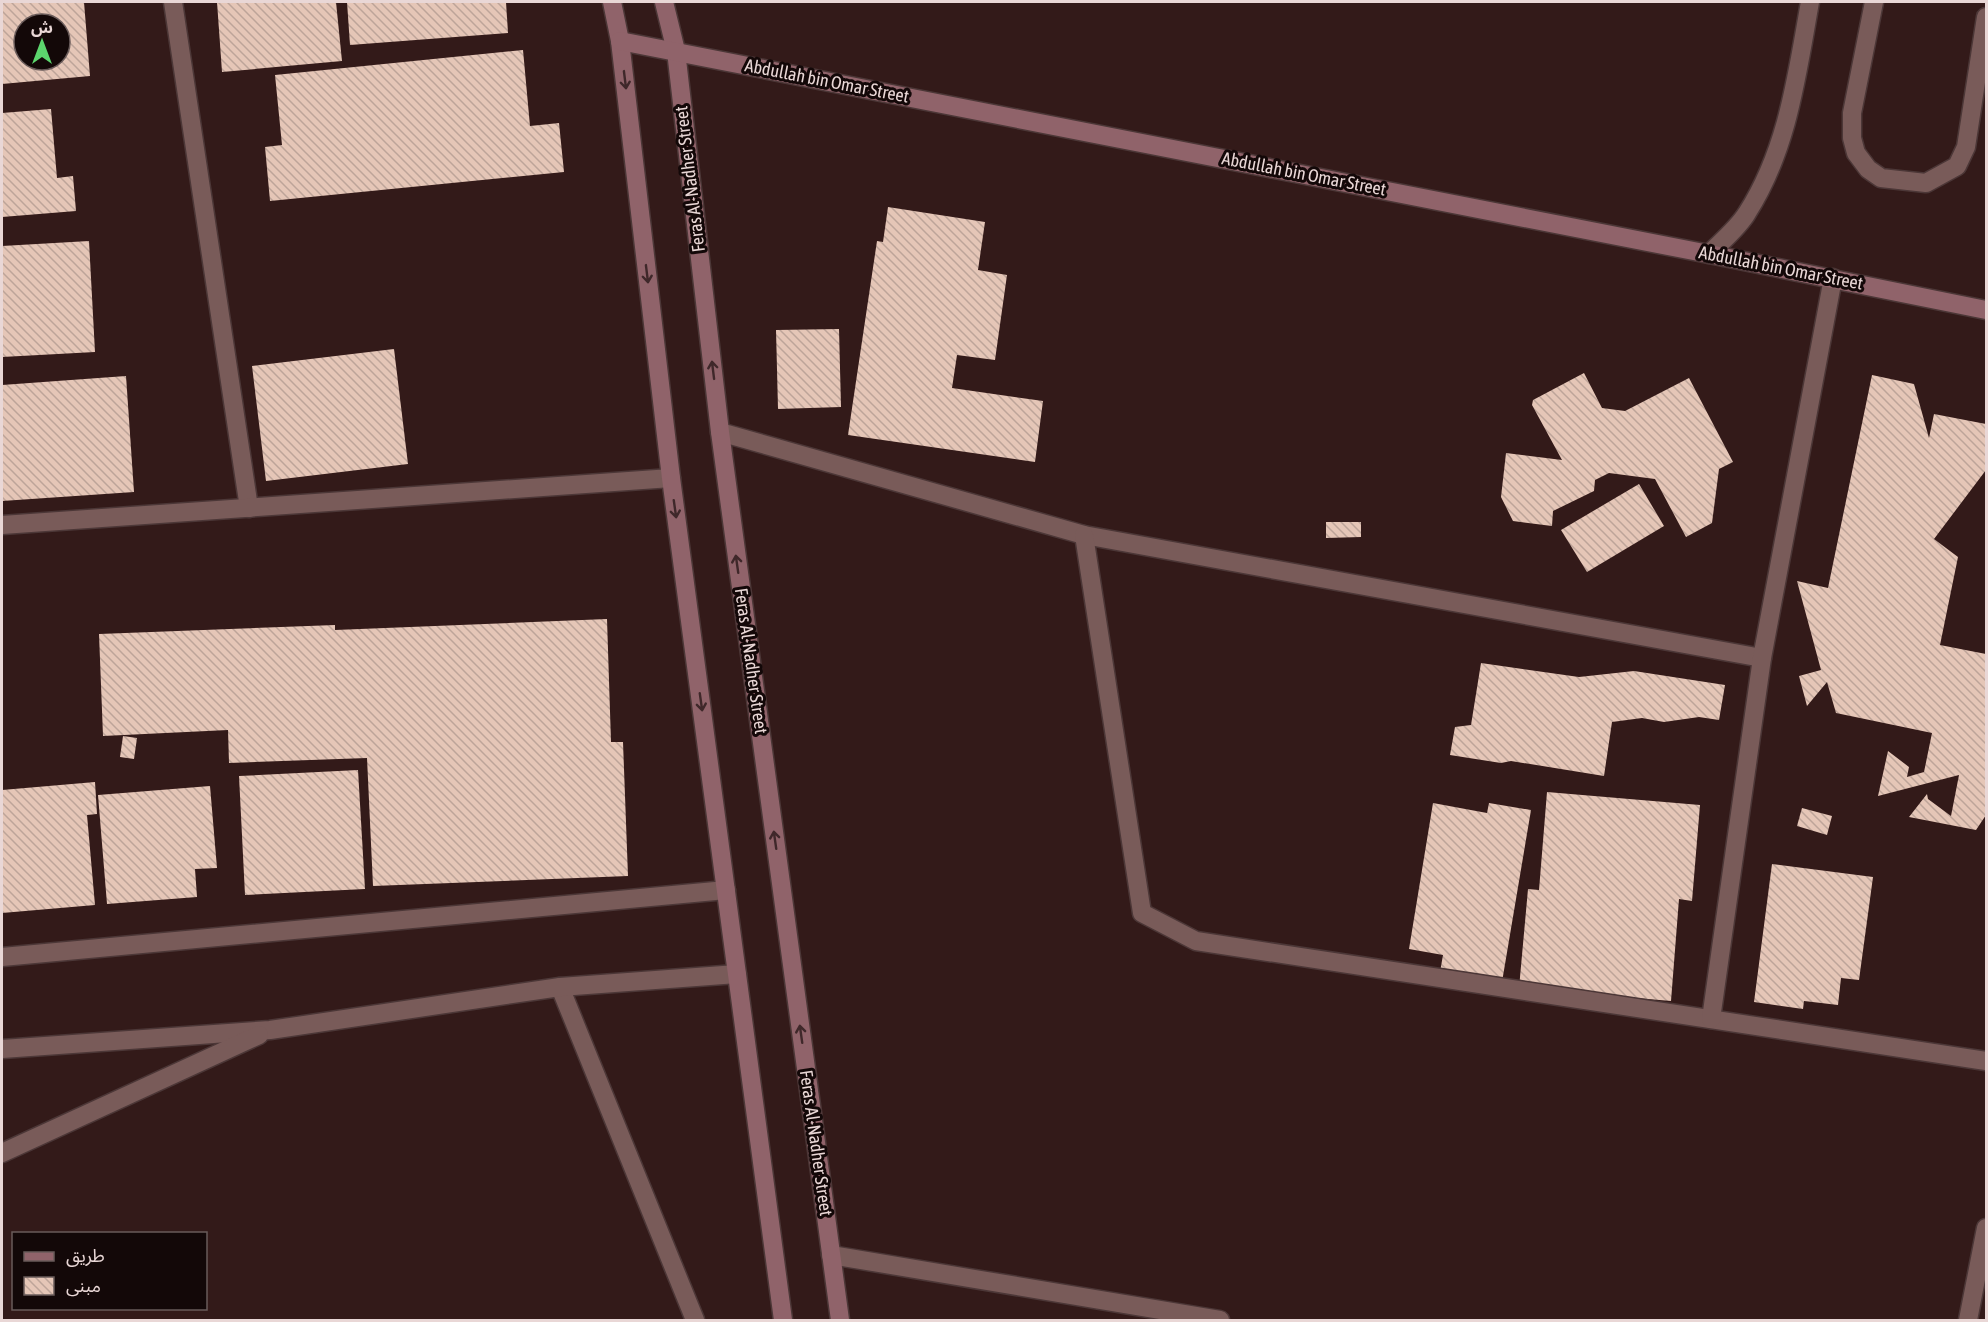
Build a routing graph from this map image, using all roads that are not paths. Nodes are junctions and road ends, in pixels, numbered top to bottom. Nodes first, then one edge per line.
1 (173, 2) edge
2 (612, 2) edge
3 (664, 2) edge
4 (1810, 2) edge
5 (1874, 2) edge
6 (1986, 17) edge
7 (620, 41) junction
8 (676, 51) junction
9 (1709, 254) junction
10 (1833, 278) junction
11 (1986, 310) edge
12 (720, 432) junction
13 (671, 478) junction
14 (249, 508) junction
15 (2, 525) edge
16 (1084, 535) junction
17 (1762, 658) junction
18 (726, 890) junction
19 (2, 957) edge
20 (737, 974) junction
21 (560, 987) junction
22 (1711, 1019) junction
23 (270, 1030) junction
24 (2, 1049) edge
25 (1986, 1061) edge
26 (2, 1153) edge
27 (1986, 1228) edge
28 (831, 1256) junction
29 (1197, 1318) edge
30 (695, 1320) edge
31 (783, 1320) edge
32 (840, 1320) edge
33 (1220, 1320) edge
34 (1968, 1320) edge

1 - 14 street
2 - 7 street
3 - 8 street, Feras Al-Nadher Street
4 - 9 street
5 - 6 street
7 - 8 street, Abdullah bin Omar Street
7 -> 13 street
8 - 9 street, Abdullah bin Omar Street
12 -> 8 street, Feras Al-Nadher Street
9 - 10 street, Abdullah bin Omar Street
10 - 11 street, Abdullah bin Omar Street
10 - 17 street
12 - 16 street
28 -> 12 street, Feras Al-Nadher Street
13 - 14 street
13 -> 18 street
14 - 15 street
16 - 17 street
16 - 22 street
17 - 22 street
18 - 19 street
18 - 20 street
20 - 21 street
20 - 31 street
21 - 23 street
21 - 30 street
22 - 25 street
23 - 24 street
23 - 26 street
27 - 34 street
28 - 29 street
28 - 32 street, Feras Al-Nadher Street
29 - 33 street

